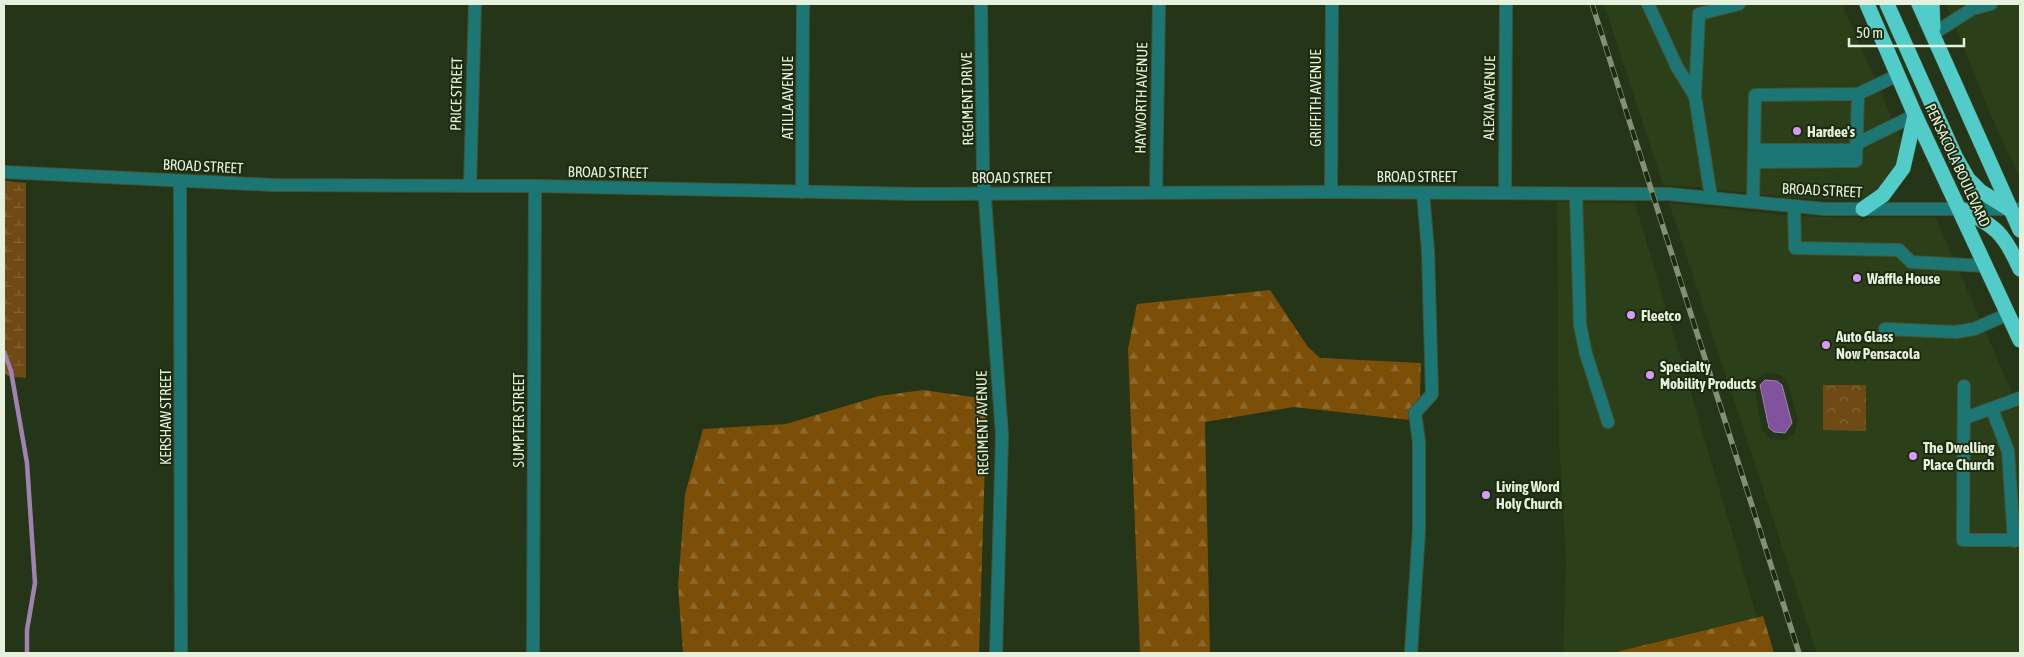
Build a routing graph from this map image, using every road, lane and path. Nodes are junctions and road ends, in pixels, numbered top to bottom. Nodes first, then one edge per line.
1 (475, 4) edge
2 (803, 4) edge
3 (981, 4) edge
4 (1159, 4) edge
5 (1332, 4) edge
6 (1506, 4) edge
7 (1648, 4) edge
8 (1739, 4) edge
9 (1867, 4) edge
10 (1887, 4) edge
11 (1919, 4) edge
12 (1932, 4) edge
13 (1991, 4) edge
14 (1933, 34) junction
15 (1898, 75) junction
16 (1858, 94) junction
17 (1695, 96) junction
18 (1915, 116) junction
19 (1856, 147) junction
20 (1754, 156) junction
21 (4, 172) edge
22 (180, 181) junction
23 (470, 186) junction
24 (535, 186) junction
25 (802, 192) junction
26 (1156, 192) junction
27 (1330, 192) junction
28 (1423, 193) junction
29 (1504, 193) junction
30 (986, 194) junction
31 (1576, 194) junction
32 (1711, 197) junction
33 (1753, 202) junction
34 (1794, 207) junction
35 (1959, 208) junction
36 (1863, 209) junction
37 (2015, 209) edge
38 (2020, 230) edge
39 (1986, 266) junction
40 (2020, 269) edge
41 (2008, 314) junction
42 (1885, 329) dead end
43 (2020, 340) edge
44 (1964, 386) dead end
45 (2020, 398) edge
46 (1992, 409) junction
47 (1965, 418) junction
48 (1608, 422) dead end
49 (2017, 540) edge
50 (181, 653) edge
51 (533, 653) edge
52 (996, 653) edge
53 (1411, 653) edge

1 - 23 street, PRICE STREET
2 - 25 street, ATILLA AVENUE
3 - 30 street, REGIMENT DRIVE
4 - 26 street, HAYWORTH AVENUE
5 - 27 street, GRIFFITH AVENUE
6 - 29 street, ALEXIA AVENUE
7 - 17 street
8 - 17 street
9 - 15 highway, PENSACOLA BOULEVARD
10 - 37 highway
11 - 14 highway, PENSACOLA BOULEVARD
12 - 14 highway
13 - 14 street
14 - 37 highway, PENSACOLA BOULEVARD
15 - 16 street
15 - 18 highway, PENSACOLA BOULEVARD
16 - 19 street
16 - 20 street
17 - 32 street
18 - 19 street
18 - 35 highway, PENSACOLA BOULEVARD
18 - 36 highway
19 - 20 street
20 - 33 street
21 - 22 street, BROAD STREET
22 - 23 street, BROAD STREET
22 - 50 street, KERSHAW STREET
23 - 24 street, BROAD STREET
24 - 25 street, BROAD STREET
24 - 51 street, SUMPTER STREET
25 - 30 street, BROAD STREET
26 - 27 street, BROAD STREET
26 - 30 street, BROAD STREET
27 - 28 street, BROAD STREET
28 - 29 street, BROAD STREET
28 - 53 street
29 - 31 street, BROAD STREET
30 - 52 street, REGIMENT AVENUE
31 - 32 street, BROAD STREET
31 - 48 street
32 - 33 street, BROAD STREET
33 - 34 street, BROAD STREET
34 - 36 street, BROAD STREET
34 - 39 street
35 - 36 street, BROAD STREET
35 - 37 street, BROAD STREET
35 - 39 highway, PENSACOLA BOULEVARD
35 - 40 highway
37 - 38 highway, PENSACOLA BOULEVARD
39 - 41 highway, PENSACOLA BOULEVARD
41 - 42 street
41 - 43 highway, PENSACOLA BOULEVARD
44 - 47 street
45 - 46 street
46 - 47 street
46 - 49 street
47 - 49 street

